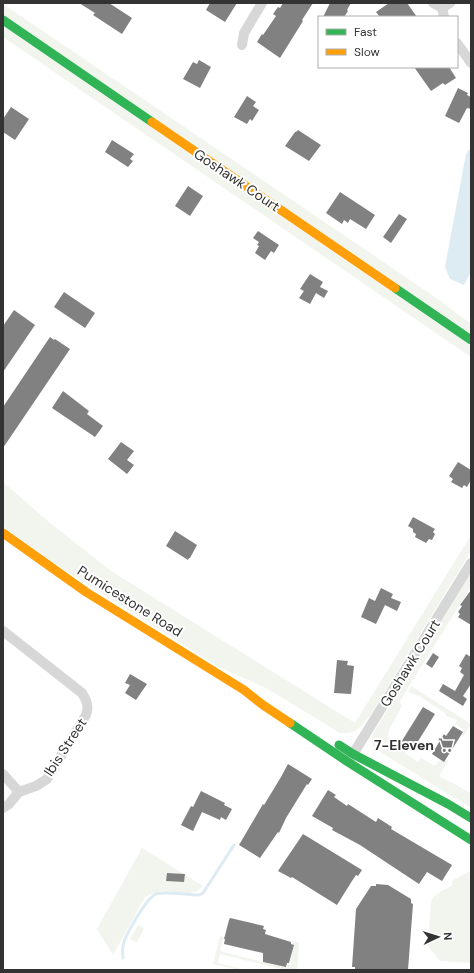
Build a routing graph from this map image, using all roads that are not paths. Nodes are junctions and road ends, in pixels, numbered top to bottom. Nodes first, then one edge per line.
1 (262, 3) edge
2 (3, 20) edge
3 (458, 44) edge
4 (242, 45) dead end
5 (471, 63) edge
6 (471, 340) edge
7 (3, 533) edge
8 (471, 563) edge
9 (3, 631) edge
10 (350, 758) junction
11 (3, 774) edge
12 (19, 792) junction
13 (3, 808) edge
14 (471, 818) edge
15 (471, 840) edge

1 - 4 street
2 - 6 main road, Goshawk Court
3 - 5 street
7 - 10 main road, Pumicestone Road
8 - 10 street, Goshawk Court
9 - 12 street, Ibis Street
10 - 14 main road, Pumicestone Road
10 - 15 main road, Pumicestone Road
11 - 12 street
12 - 13 street, Ibis Street

